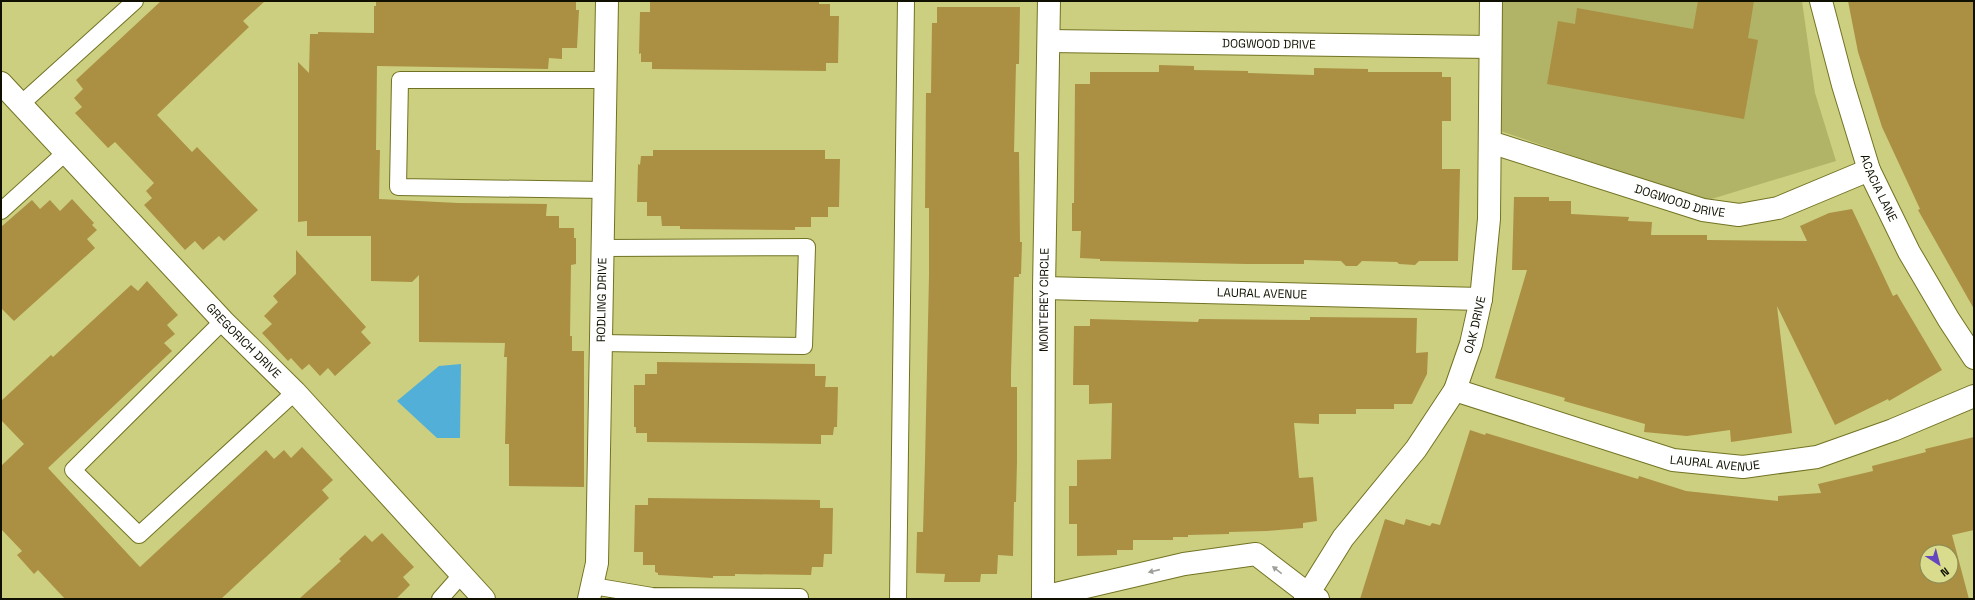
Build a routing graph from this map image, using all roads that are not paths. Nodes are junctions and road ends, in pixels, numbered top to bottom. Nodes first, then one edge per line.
1 (135, 1) edge
2 (607, 1) edge
3 (906, 1) edge
4 (1049, 1) edge
5 (1491, 1) edge
6 (1822, 1) edge
7 (1048, 41) junction
8 (1490, 47) junction
9 (606, 80) junction
10 (1, 83) edge
11 (21, 104) junction
12 (1490, 142) junction
13 (65, 153) junction
14 (1869, 170) junction
15 (604, 190) junction
16 (1, 211) edge
17 (603, 248) junction
18 (1044, 288) junction
19 (1481, 299) junction
20 (223, 321) junction
21 (601, 343) junction
22 (1974, 358) edge
23 (1455, 390) junction
24 (295, 392) junction
25 (1974, 396) edge
26 (463, 573) junction
27 (591, 593) edge
28 (800, 597) dead end
29 (1042, 598) edge
30 (1306, 598) edge
31 (440, 599) edge
32 (484, 599) edge
33 (898, 599) edge

1 - 11 lane
2 - 9 street, RODLING DRIVE
3 - 33 lane
4 - 7 street, MONTEREY CIRCLE
5 - 8 street, OAK DRIVE
6 - 14 street, ACACIA LANE
7 - 8 street, DOGWOOD DRIVE
7 - 18 street, MONTEREY CIRCLE
8 - 12 street, OAK DRIVE
9 - 15 street, RODLING DRIVE
9 - 15 lane
10 - 11 street, GREGORICH DRIVE
11 - 13 street, GREGORICH DRIVE
12 - 14 street, DOGWOOD DRIVE
12 - 19 street, OAK DRIVE
13 - 16 lane
13 - 20 street, GREGORICH DRIVE
14 - 22 street, ACACIA LANE
15 - 17 street, RODLING DRIVE
17 - 21 street, RODLING DRIVE
17 - 21 lane
18 - 19 street, LAURAL AVENUE
18 - 29 street, MONTEREY CIRCLE
19 - 23 street, OAK DRIVE
20 - 24 street, GREGORICH DRIVE
20 - 24 lane
21 - 27 street, RODLING DRIVE
23 - 25 street, LAURAL AVENUE
23 - 30 street, OAK DRIVE
24 - 26 street, GREGORICH DRIVE
26 - 31 lane
26 - 32 street, GREGORICH DRIVE
27 - 28 lane
30 -> 29 street

